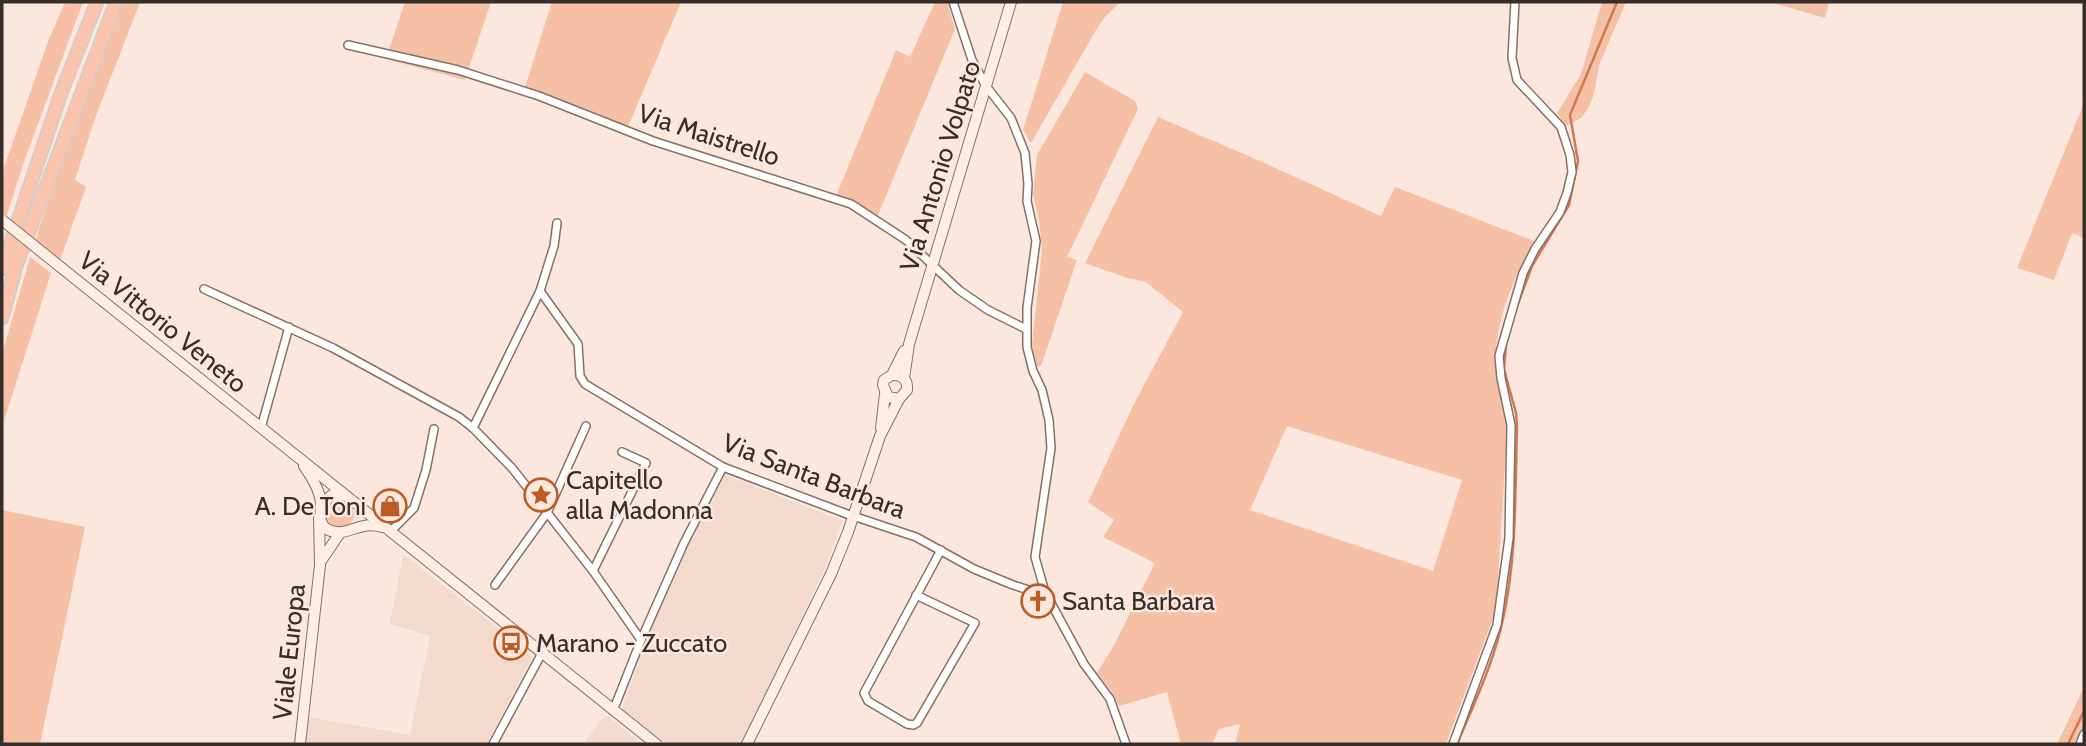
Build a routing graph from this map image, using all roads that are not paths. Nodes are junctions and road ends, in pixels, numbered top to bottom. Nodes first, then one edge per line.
1 (97, 2) edge
2 (116, 2) edge
3 (953, 2) edge
4 (1012, 2) edge
5 (1515, 2) edge
6 (348, 46) dead end
7 (986, 86) junction
8 (2, 220) edge
9 (557, 223) dead end
10 (932, 263) junction
11 (2, 269) edge
12 (204, 289) dead end
13 (540, 291) junction
14 (2, 318) edge
15 (289, 327) junction
16 (1026, 329) junction
17 (909, 344) junction
18 (892, 375) junction
19 (904, 378) junction
20 (885, 394) junction
21 (899, 399) junction
22 (586, 426) dead end
23 (261, 428) junction
24 (473, 428) junction
25 (434, 429) dead end
26 (880, 436) junction
27 (622, 452) dead end
28 (298, 457) junction
29 (723, 467) junction
30 (351, 499) junction
31 (321, 505) junction
32 (547, 513) junction
33 (853, 516) junction
34 (319, 518) junction
35 (390, 530) junction
36 (345, 531) junction
37 (941, 550) junction
38 (320, 565) junction
39 (593, 570) junction
40 (495, 585) dead end
41 (1045, 592) junction
42 (916, 595) junction
43 (641, 640) junction
44 (542, 653) junction
45 (613, 711) junction
46 (2084, 734) edge
47 (300, 744) edge
48 (493, 744) edge
49 (656, 744) edge
50 (747, 744) edge
51 (1126, 744) edge
52 (1452, 744) edge
53 (2080, 744) edge

1 - 11 highway
2 - 14 highway
3 - 7 street
4 - 7 street, Via Antonio Volpato
5 - 52 street
6 - 10 street, Via Maistrello
7 - 10 street, Via Antonio Volpato
7 - 16 street
8 - 23 street, Via Vittorio Veneto, bridge
9 - 13 street
10 - 16 street, Via Maistrello
10 - 17 street, Via Antonio Volpato
12 - 15 street
13 - 24 street
13 - 29 street, Via Santa Barbara
15 - 23 street
15 - 24 street
16 - 41 street
17 - 18 street, Via Antonio Volpato
17 - 19 street, Via Antonio Volpato
18 - 19 street
18 - 20 street
19 - 21 street
20 - 21 street
20 - 26 street
21 - 26 street
22 - 32 street
23 - 28 street, Via Vittorio Veneto
24 - 32 street
25 - 35 street
26 - 33 street
27 - 39 street
28 - 30 street, Via Vittorio Veneto
28 - 31 street, Via Vittorio Veneto
29 - 33 street, Via Santa Barbara
29 - 43 street
30 - 31 street
30 - 35 street, Via Vittorio Veneto
30 - 36 street
31 - 34 street
32 - 39 street
32 - 40 street
33 - 37 street, Via Santa Barbara
33 - 50 street
34 - 36 street
34 - 38 street, Viale Europa
35 - 36 street
35 - 44 street, Via Vittorio Veneto
36 - 38 street, Viale Europa
37 - 41 street, Via Santa Barbara
37 - 42 street
38 - 47 street, Viale Europa
39 - 43 street
41 - 51 street
42 - 42 street
43 - 45 street
44 - 45 street, Via Vittorio Veneto
44 - 48 street
45 - 49 street, Via Vittorio Veneto
46 - 53 street

